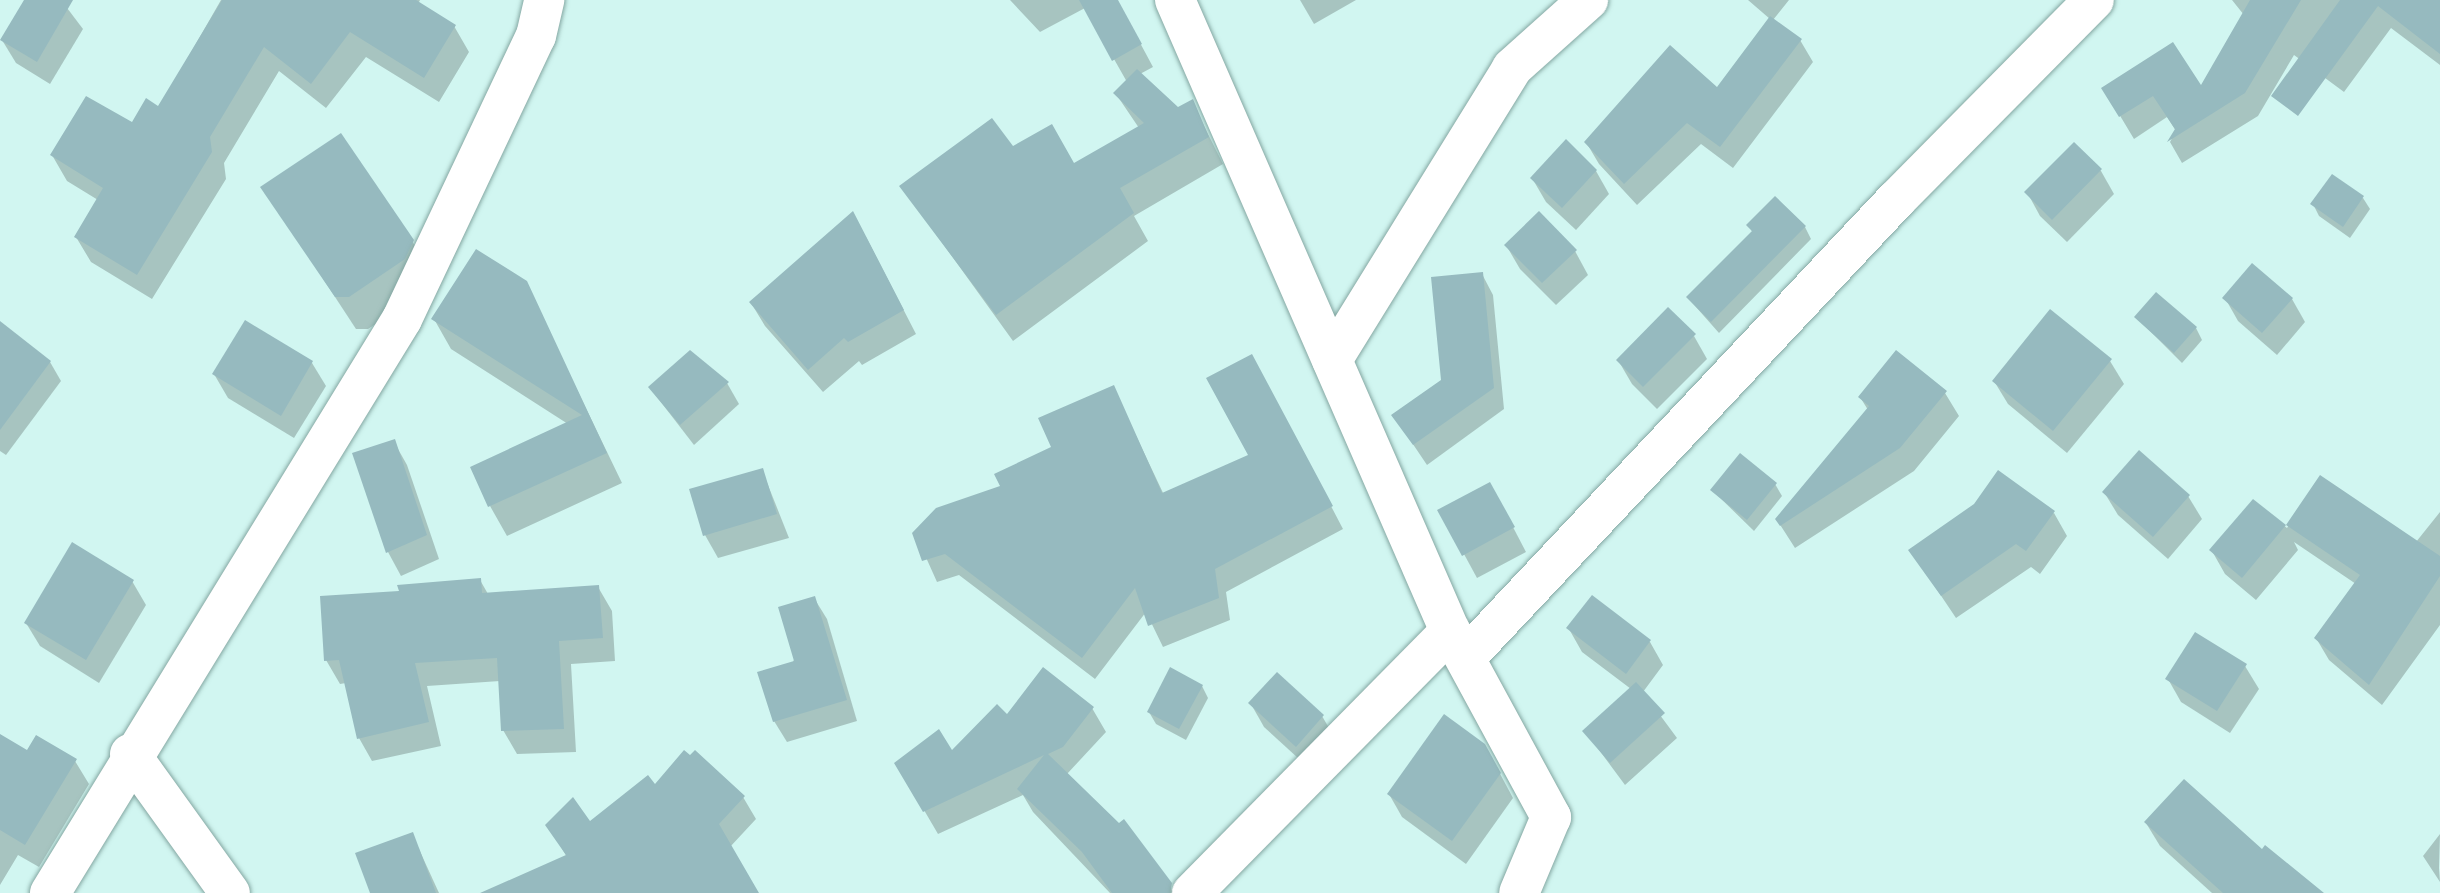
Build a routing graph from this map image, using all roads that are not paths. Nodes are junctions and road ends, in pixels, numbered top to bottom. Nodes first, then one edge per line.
1 (544, 0) edge
2 (1175, 0) edge
3 (1588, 0) edge
4 (2094, 0) edge
5 (1332, 360) junction
6 (1459, 644) junction
7 (130, 754) junction
8 (50, 893) edge
9 (230, 893) edge
10 (1192, 893) edge
11 (1519, 893) edge

1 - 7 street
2 - 5 street
3 - 5 street
4 - 6 street
5 - 6 street
6 - 10 street
6 - 11 street
7 - 8 street
7 - 9 street

